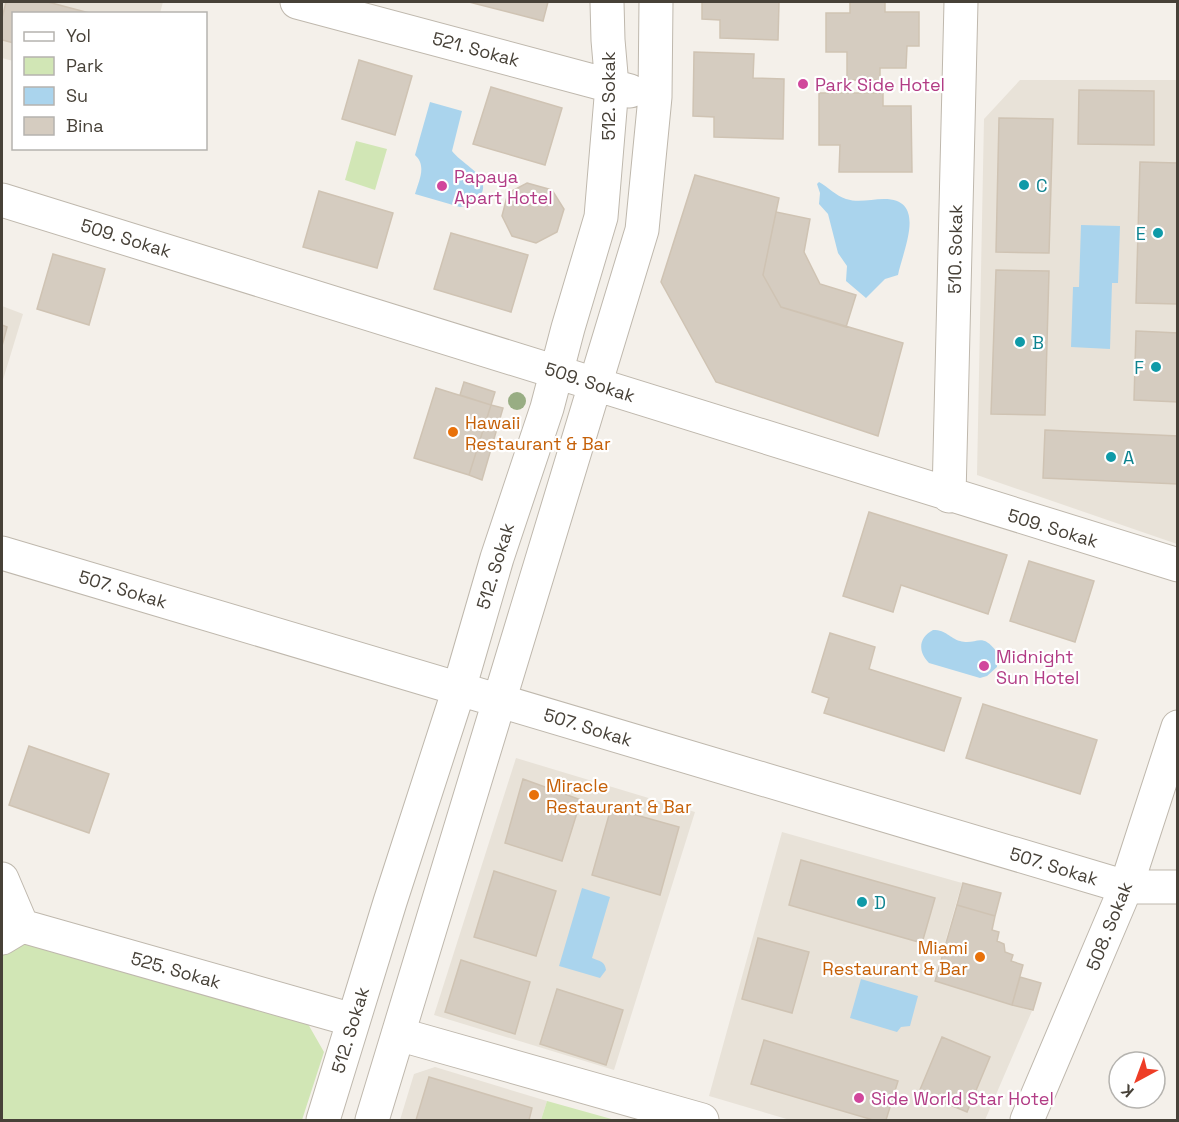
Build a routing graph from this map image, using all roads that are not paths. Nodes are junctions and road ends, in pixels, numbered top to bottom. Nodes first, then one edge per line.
1 (297, 2) edge
2 (608, 2) edge
3 (656, 2) edge
4 (961, 2) edge
5 (612, 86) junction
6 (655, 97) junction
7 (2, 200) edge
8 (557, 371) junction
9 (595, 385) junction
10 (949, 496) junction
11 (2, 553) edge
12 (1178, 565) edge
13 (459, 688) junction
14 (498, 700) junction
15 (1178, 727) edge
16 (2, 879) edge
17 (1126, 887) junction
18 (1178, 887) edge
19 (12, 932) edge
20 (353, 1020) junction
21 (398, 1034) junction
22 (323, 1120) edge
23 (372, 1120) edge
24 (702, 1120) edge
25 (1027, 1120) edge

1 - 5 street, 521. Sokak
2 - 5 street, 512. Sokak
3 - 6 street
4 - 10 street, 510. Sokak
5 - 6 street, 521. Sokak
5 - 8 street, 512. Sokak
6 - 9 street
7 - 8 street, 509. Sokak
8 - 9 street, 509. Sokak
8 - 13 street, 512. Sokak
9 - 10 street, 509. Sokak
9 - 14 street
10 - 12 street, 509. Sokak
11 - 13 street, 507. Sokak
13 - 14 street, 507. Sokak
13 - 20 street, 512. Sokak
14 - 17 street, 507. Sokak
14 - 21 street
15 - 17 street, 508. Sokak
16 - 19 street
17 - 18 street, 507. Sokak
17 - 25 street, 508. Sokak
19 - 20 street, 525. Sokak
20 - 22 street, 512. Sokak
21 - 23 street
21 - 24 street

